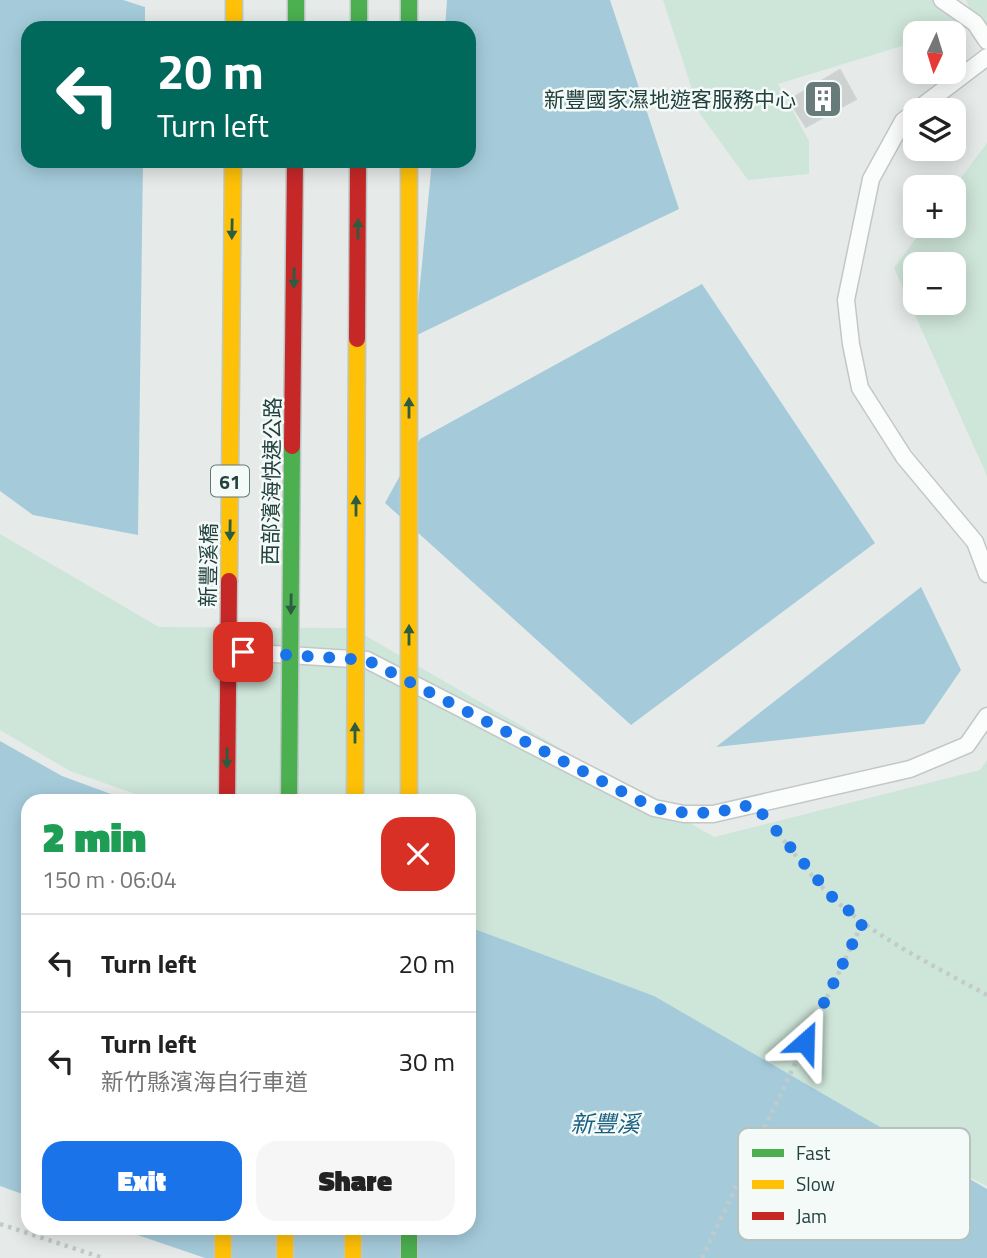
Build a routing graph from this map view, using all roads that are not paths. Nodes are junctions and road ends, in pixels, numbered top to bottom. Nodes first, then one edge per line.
1 (234, 0) edge
2 (296, 0) edge
3 (359, 0) edge
4 (409, 0) edge
5 (942, 0) edge
6 (234, 21) edge
7 (296, 21) edge
8 (359, 21) edge
9 (409, 21) edge
10 (987, 41) edge
11 (987, 57) edge
12 (933, 98) edge
13 (903, 121) edge
14 (233, 168) edge
15 (295, 168) edge
16 (358, 168) edge
17 (409, 168) edge
18 (987, 574) edge
19 (243, 652) dead end
20 (987, 716) edge
21 (227, 794) edge
22 (289, 794) edge
23 (355, 794) edge
24 (409, 794) edge
25 (223, 1235) edge
26 (285, 1235) edge
27 (353, 1235) edge
28 (409, 1235) edge
29 (223, 1258) edge
30 (285, 1258) edge
31 (353, 1258) edge
32 (409, 1258) edge

1 - 6 main road
2 - 7 main road
3 - 8 main road
4 - 9 main road
5 - 10 lane
11 - 12 lane
13 - 18 lane
14 -> 21 main road, 新豐溪橋 / 61
15 -> 22 main road, 西部濱海快速公路, bridge
23 -> 16 main road, bridge
24 -> 17 main road, bridge
19 - 20 lane
25 - 29 main road
26 - 30 main road
27 - 31 main road
28 - 32 main road

